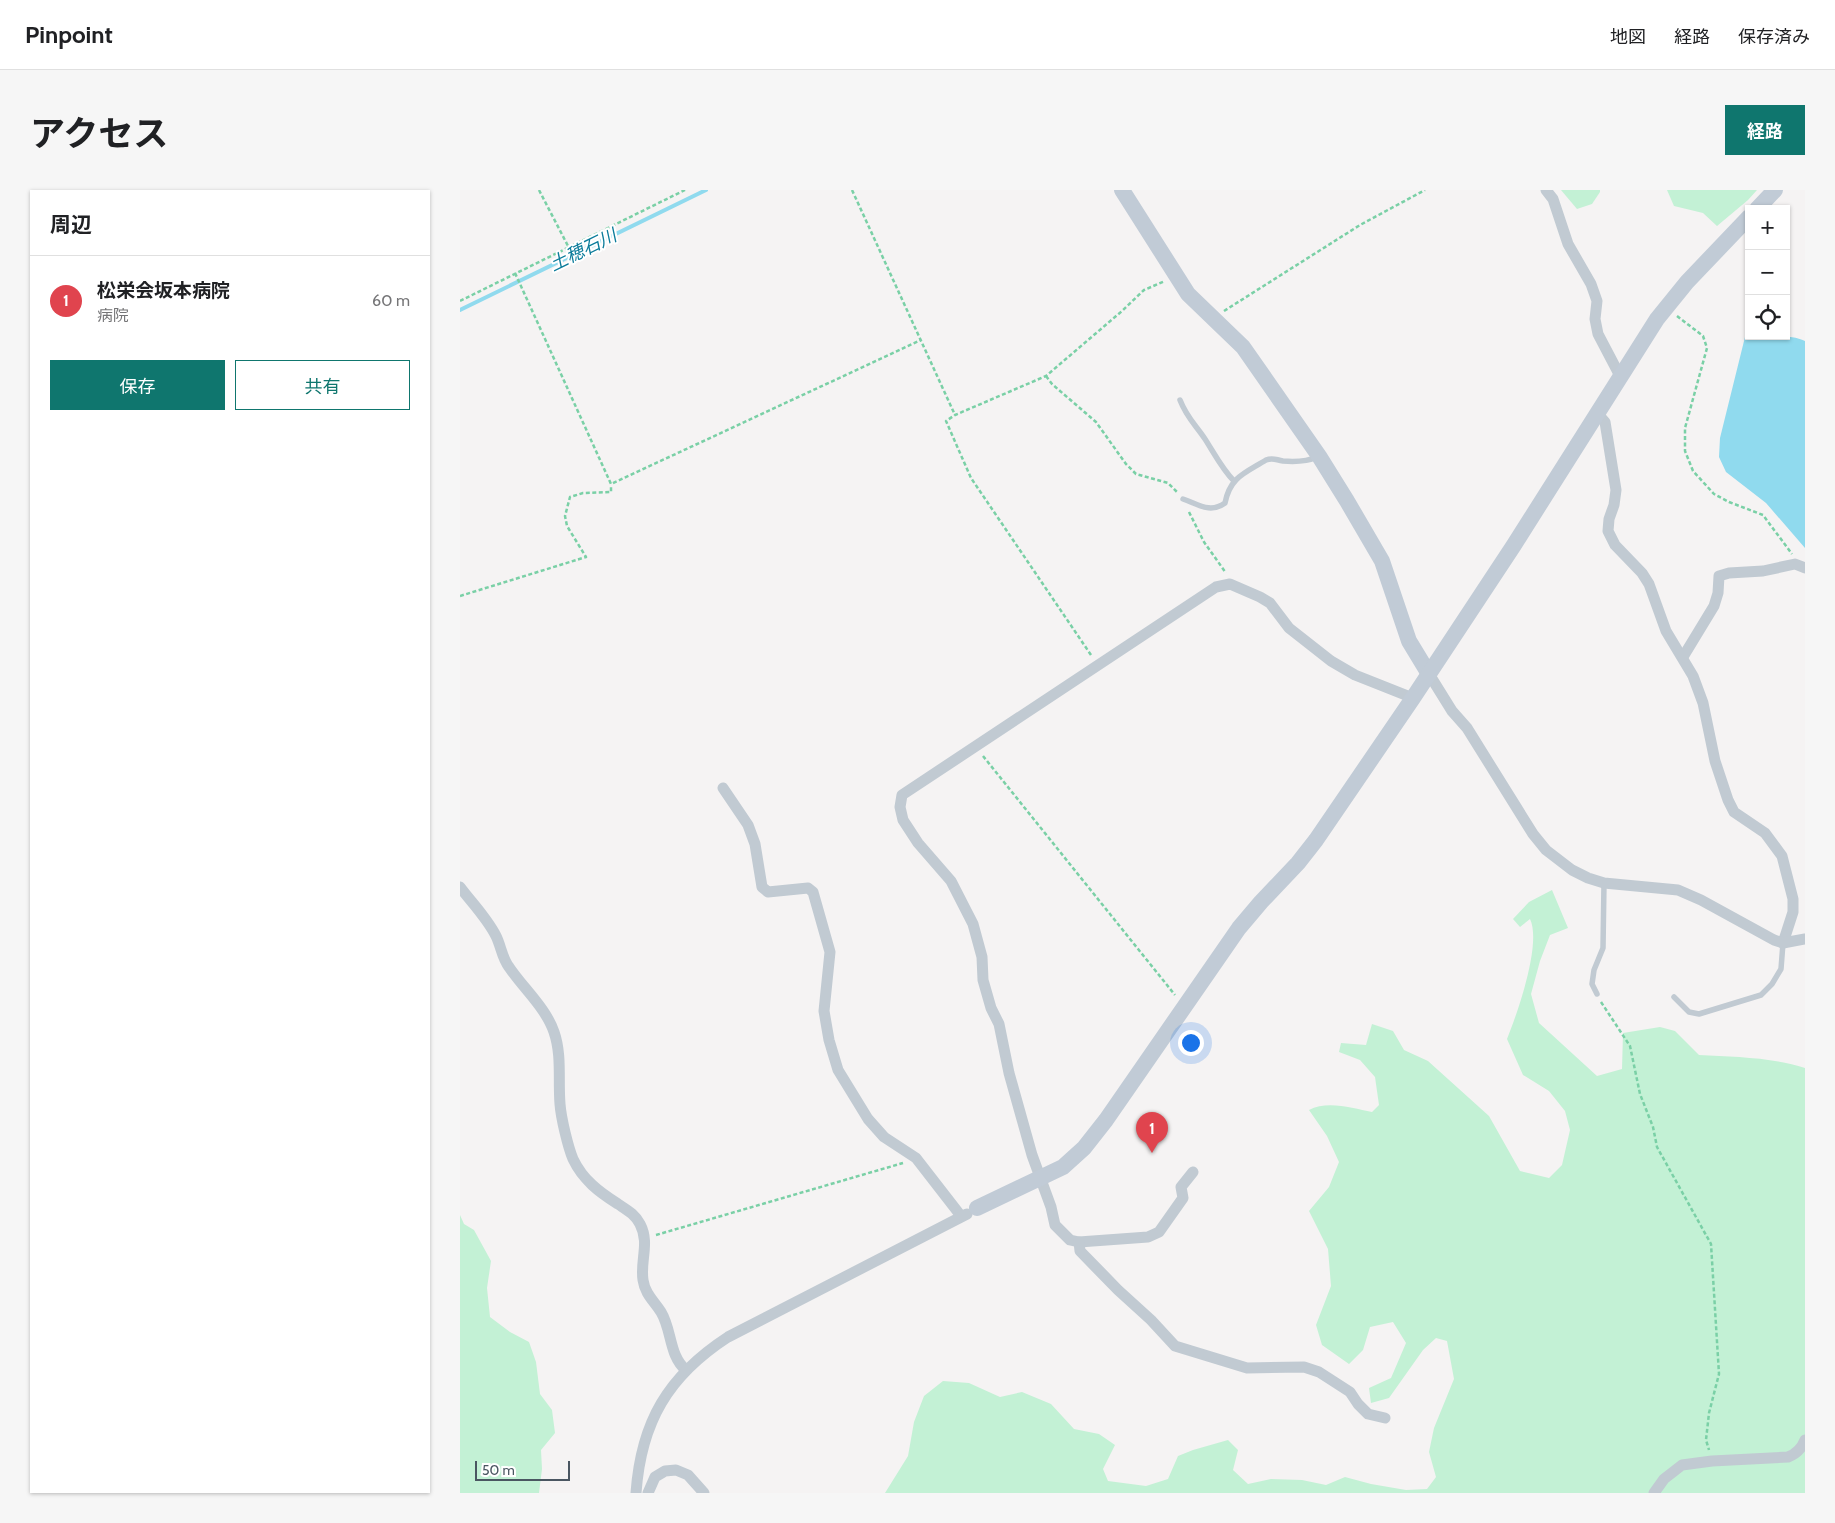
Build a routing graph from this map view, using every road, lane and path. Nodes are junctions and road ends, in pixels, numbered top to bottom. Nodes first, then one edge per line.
1 (539, 190) edge
2 (685, 190) edge
3 (852, 190) edge
4 (1122, 190) edge
5 (1425, 190) edge
6 (1546, 190) edge
7 (1775, 190) edge
8 (1761, 205) edge
9 (1745, 221) edge
10 (569, 247) junction
11 (515, 273) junction
12 (1176, 277) junction
13 (460, 301) edge
14 (1667, 306) junction
15 (1216, 319) junction
16 (921, 340) junction
17 (1046, 376) junction
18 (1620, 376) junction
19 (1180, 400) dead end
20 (1598, 414) junction
21 (955, 415) junction
22 (1319, 456) junction
23 (1234, 481) junction
24 (611, 484) junction
25 (1182, 499) junction
26 (1800, 566) edge
27 (1230, 584) junction
28 (460, 596) edge
29 (1683, 657) junction
30 (1098, 665) junction
31 (1429, 674) junction
32 (1413, 698) junction
33 (976, 747) junction
34 (723, 788) dead end
35 (1604, 883) junction
36 (460, 887) edge
37 (1805, 939) edge
38 (1783, 943) junction
39 (1597, 994) joint
40 (1674, 997) dead end
41 (1187, 1003) junction
42 (916, 1158) junction
43 (1193, 1172) dead end
44 (1040, 1178) junction
45 (977, 1208) joint
46 (961, 1216) junction
47 (645, 1239) junction
48 (1079, 1242) junction
49 (686, 1370) junction
50 (1385, 1418) dead end
51 (1805, 1440) edge
52 (1712, 1461) junction
53 (636, 1493) edge
54 (648, 1493) edge
55 (704, 1493) edge
56 (1654, 1493) edge

1 - 10 path
2 - 10 path
3 - 16 path
4 - 12 street
5 - 15 path
6 - 18 street
7 - 8 street
9 - 14 street
10 - 11 path
11 - 13 path
11 - 24 path
12 - 15 street
12 - 17 path
14 - 18 street
14 - 26 path
15 - 22 street
16 - 21 path
16 - 24 path
17 - 21 path
17 - 25 path
18 - 20 street
19 - 23 lane
20 - 29 street
20 - 31 street
21 - 30 path
22 - 23 lane
22 - 31 street
23 - 25 lane
24 - 28 path
25 - 27 path
26 - 29 street
27 - 30 street
27 - 32 street
29 - 38 street
30 - 33 street
31 - 32 street
31 - 35 street
32 - 41 street
33 - 41 path
33 - 44 street
34 - 42 street
35 - 38 street
35 - 39 lane
36 - 47 street
37 - 38 street
38 - 40 lane
39 - 52 path
41 - 44 street
42 - 46 street
42 - 47 path
43 - 48 street
44 - 45 street
44 - 48 street
45 - 46 street
46 - 49 street
47 - 49 street
48 - 50 street
49 - 53 street
51 - 52 street
52 - 56 street
54 - 55 street

